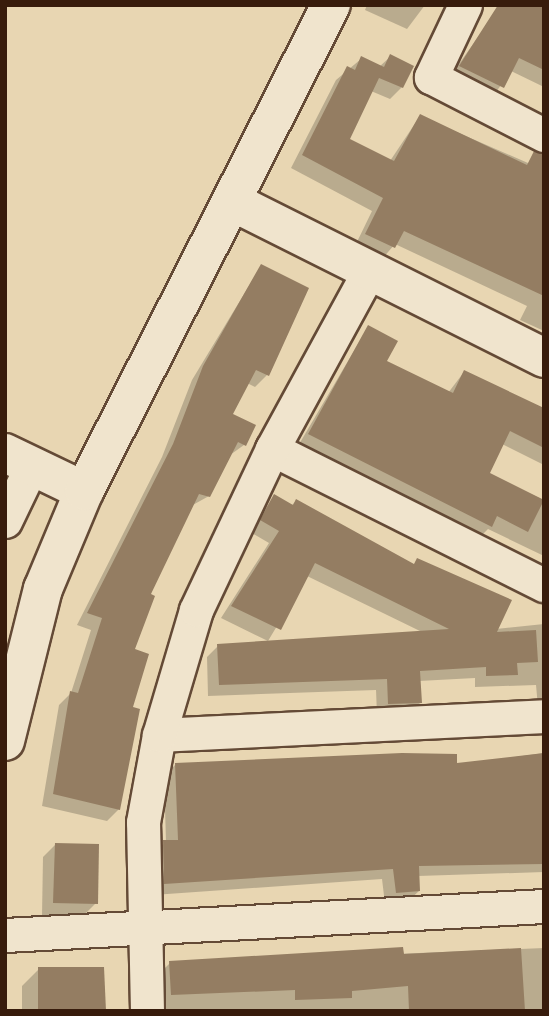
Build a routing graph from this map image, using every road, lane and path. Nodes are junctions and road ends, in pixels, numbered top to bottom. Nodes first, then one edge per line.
1 (331, 5) edge
2 (465, 5) edge
3 (544, 135) edge
4 (235, 203) junction
5 (369, 271) junction
6 (544, 358) edge
7 (272, 449) junction
8 (18, 460) edge
9 (84, 491) junction
10 (5, 521) edge
11 (544, 585) edge
12 (544, 716) edge
13 (159, 735) junction
14 (5, 741) edge
15 (544, 906) edge
16 (142, 927) junction
17 (5, 935) edge
18 (147, 1011) edge

1 - 4 street
2 - 3 street
4 - 5 street
4 - 9 street
5 - 6 street
5 - 7 street
7 - 11 street
7 - 13 street
8 - 9 street
8 - 10 street
9 - 14 street
12 - 13 street
13 - 16 street
15 - 16 street
16 - 17 street
16 - 18 street

